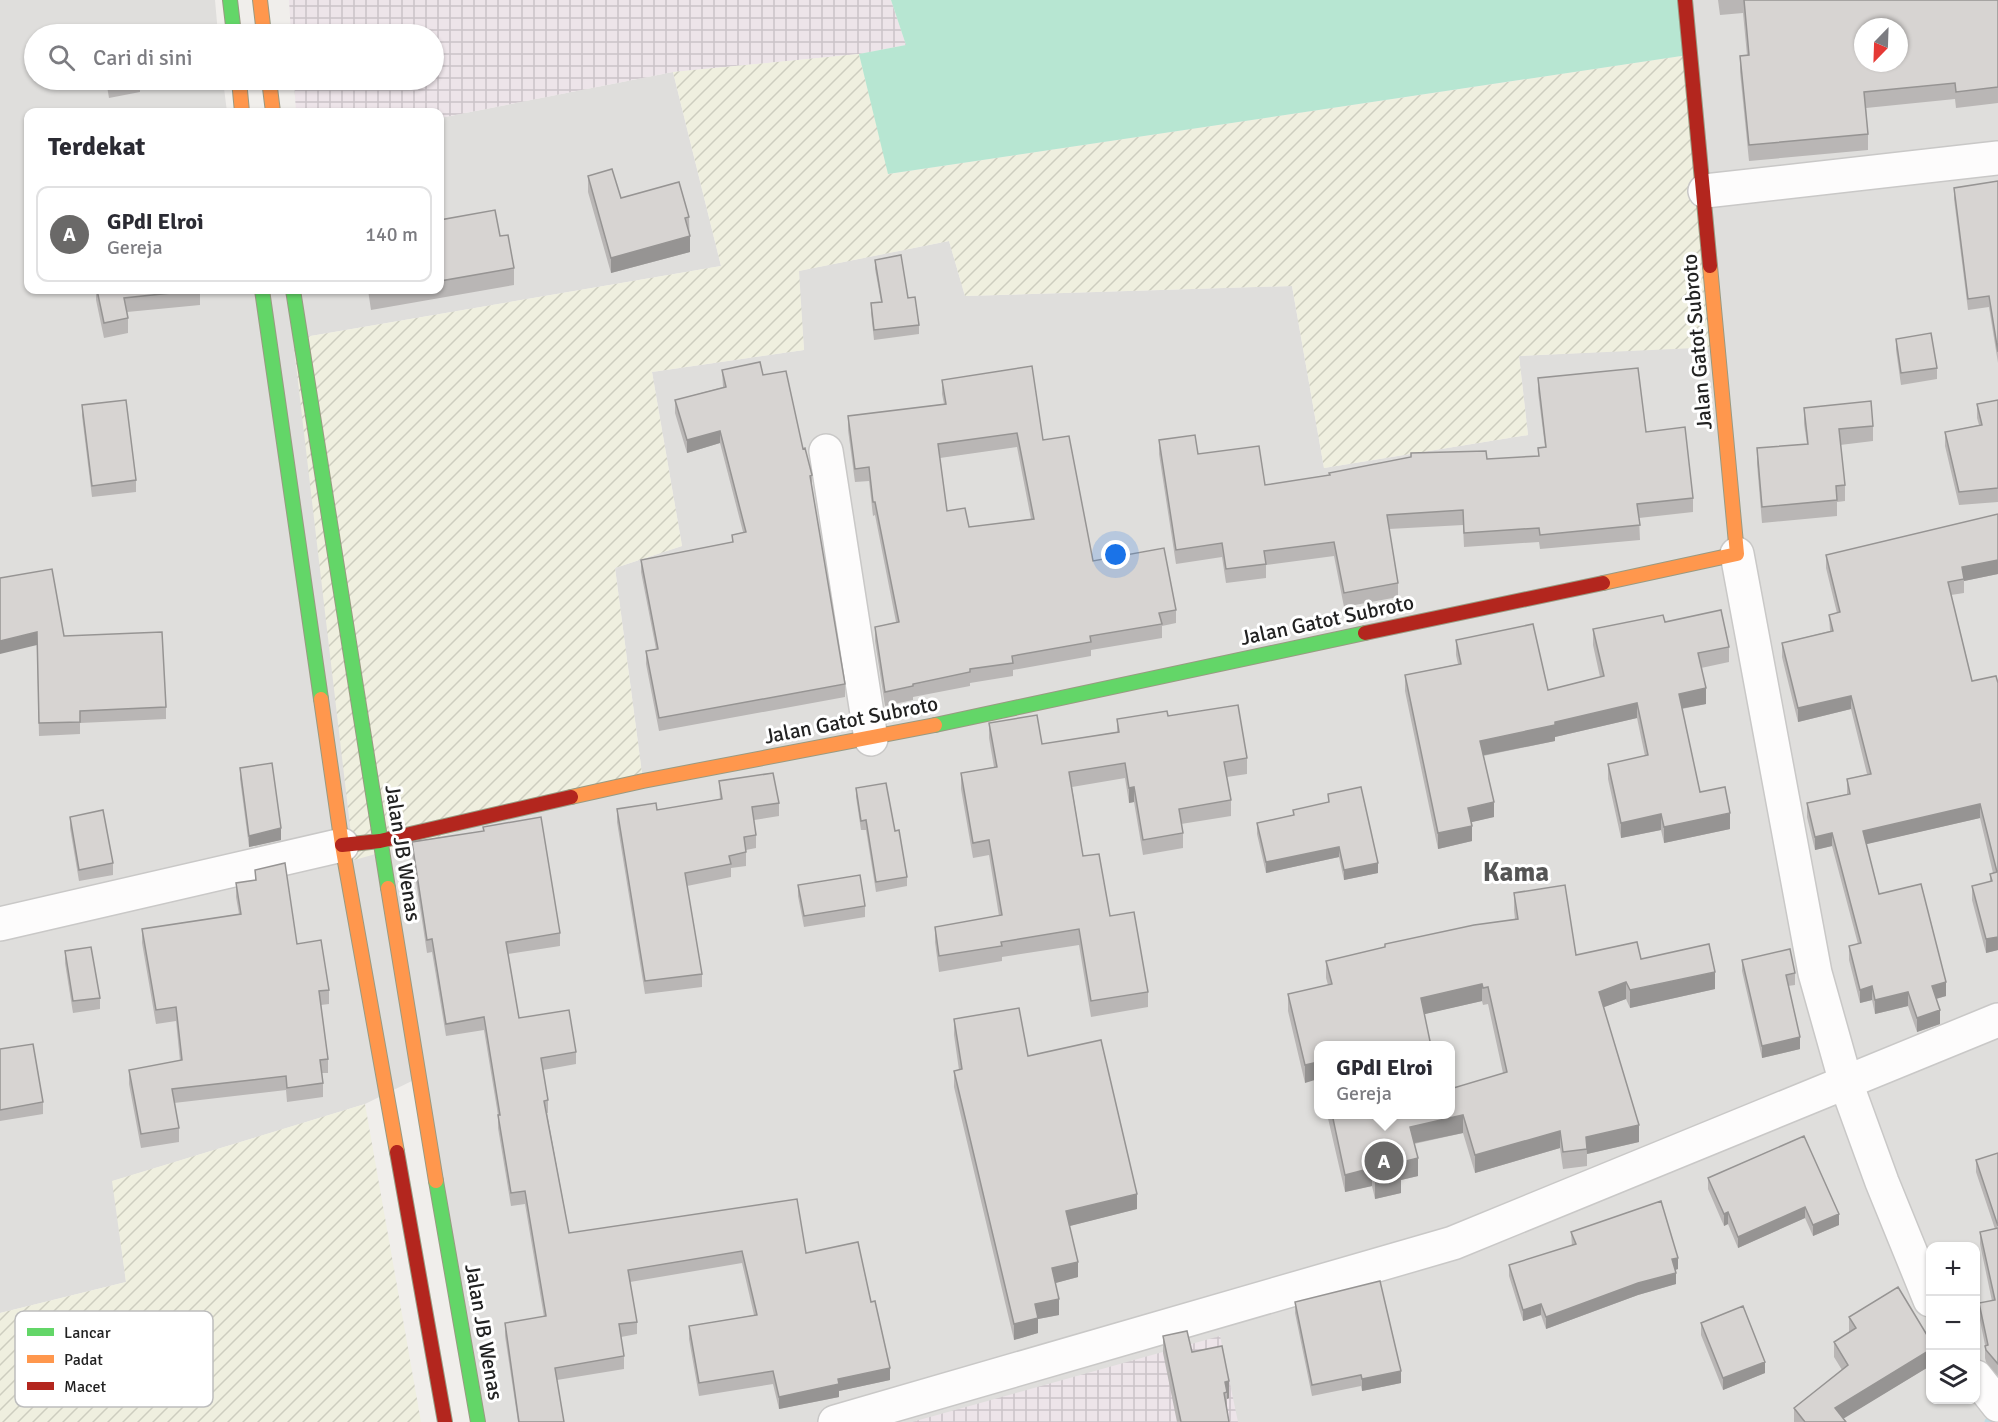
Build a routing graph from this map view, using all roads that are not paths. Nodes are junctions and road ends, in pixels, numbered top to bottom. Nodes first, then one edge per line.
1 (230, 0) edge
2 (260, 0) edge
3 (1685, 0) edge
4 (245, 24) edge
5 (250, 24) edge
6 (240, 90) edge
7 (270, 90) edge
8 (242, 108) edge
9 (272, 108) edge
10 (1998, 158) edge
11 (1705, 191) junction
12 (263, 294) edge
13 (293, 294) edge
14 (826, 451) dead end
15 (1737, 554) junction
16 (871, 739) junction
17 (380, 841) junction
18 (342, 845) junction
19 (0, 924) edge
20 (1998, 1020) edge
21 (1846, 1083) junction
22 (1928, 1296) edge
23 (1980, 1382) edge
24 (1998, 1405) edge
25 (445, 1422) edge
26 (478, 1422) edge
27 (835, 1422) edge

1 - 4 main road
2 - 5 main road
3 - 11 main road, Jalan Gatot Subroto
6 - 8 main road
7 - 9 main road
10 - 11 street
11 - 15 main road, Jalan Gatot Subroto
12 - 18 main road
13 - 17 main road, Jalan JB Wenas
14 - 16 street
15 - 16 main road, Jalan Gatot Subroto
15 - 21 street
16 - 17 main road, Jalan Gatot Subroto
17 - 18 main road, Jalan Gatot Subroto
17 - 26 main road, Jalan JB Wenas
18 - 19 street
18 - 25 main road
20 - 21 street
21 - 22 street
21 - 27 street
23 - 24 street

